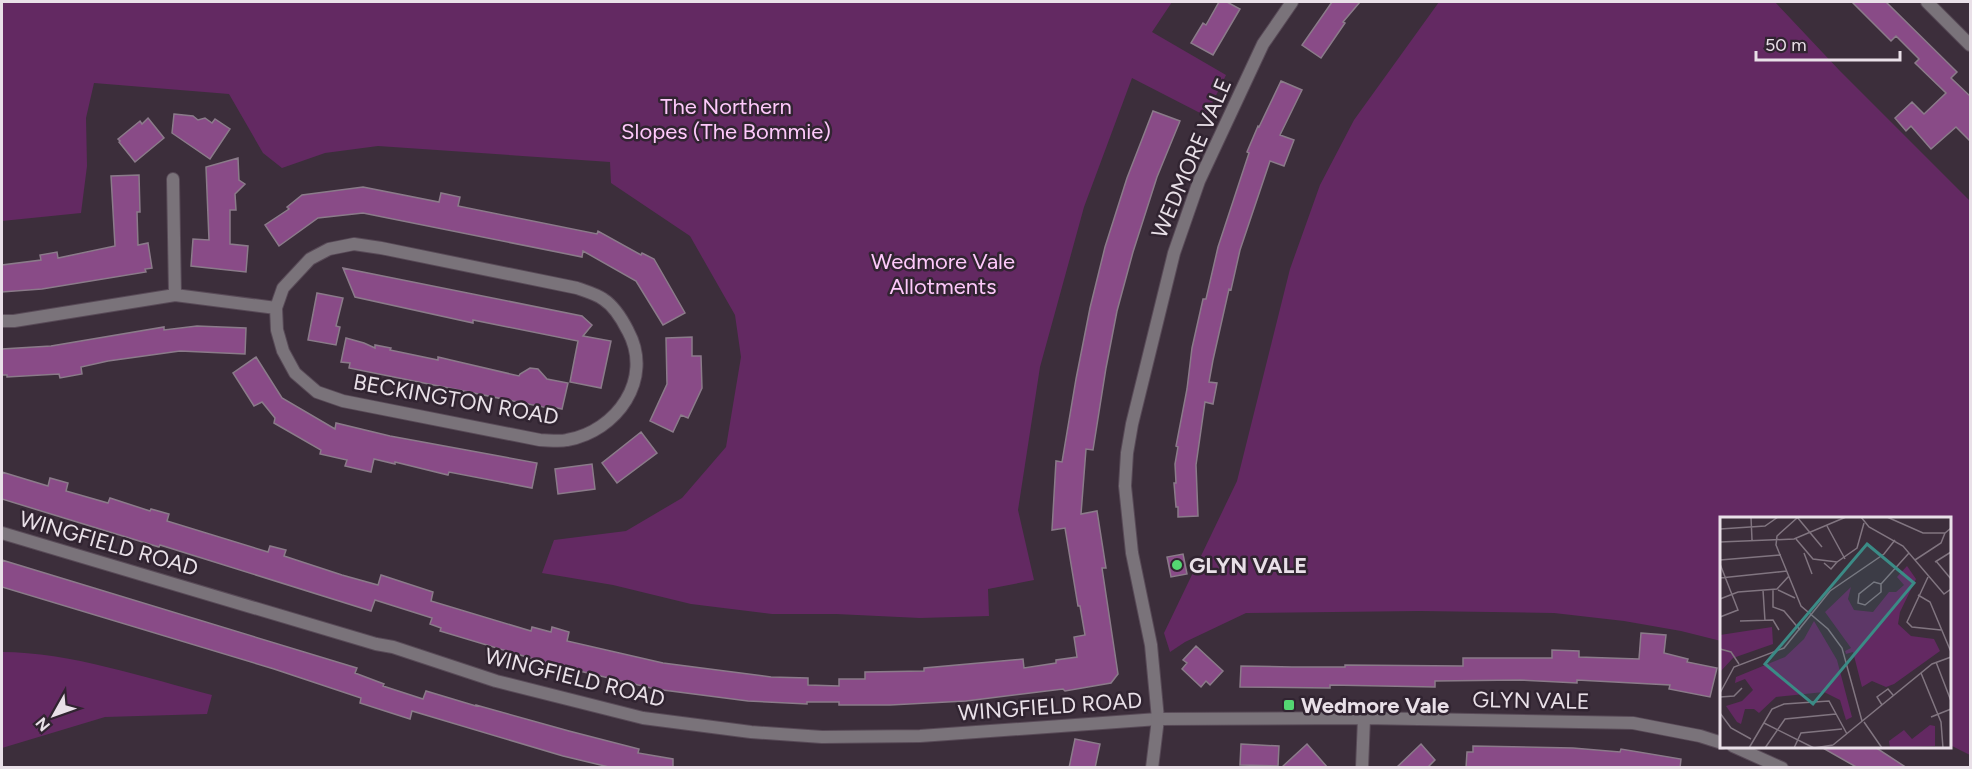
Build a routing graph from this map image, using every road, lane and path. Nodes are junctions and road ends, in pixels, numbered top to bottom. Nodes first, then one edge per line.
1 (1292, 2) edge
2 (1927, 2) edge
3 (1971, 45) edge
4 (173, 178) dead end
5 (175, 295) junction
6 (276, 308) junction
7 (2, 321) edge
8 (2, 533) edge
9 (1364, 718) junction
10 (1158, 719) junction
11 (1720, 742) edge
12 (1735, 748) edge
13 (1152, 768) edge
14 (1362, 768) edge
15 (1782, 768) edge

1 - 10 street, WEDMORE VALE
2 - 3 street
4 - 5 street
5 - 6 street
5 - 7 street
6 - 6 street, BECKINGTON ROAD
8 - 10 street, WINGFIELD ROAD
9 - 10 street, GLYN VALE
9 - 11 street, GLYN VALE
9 - 14 street
10 - 13 street, WEDMORE VALE
12 - 15 street

